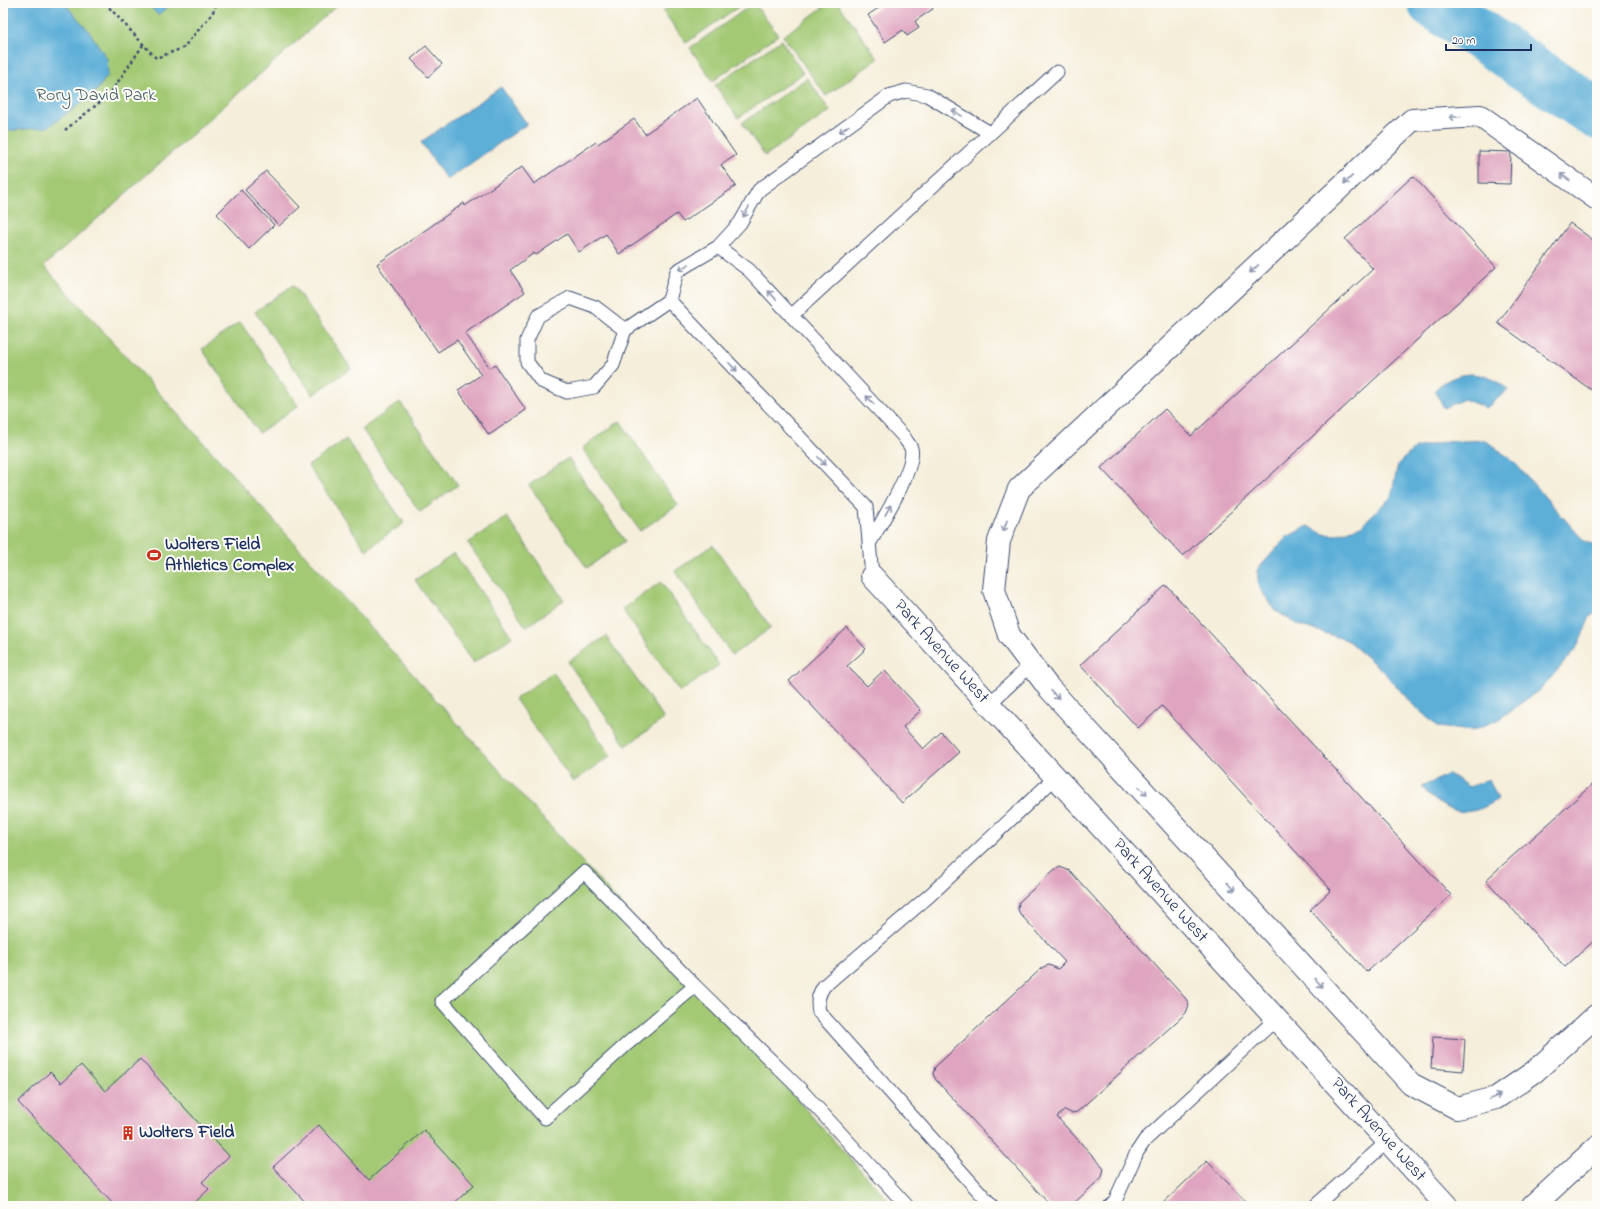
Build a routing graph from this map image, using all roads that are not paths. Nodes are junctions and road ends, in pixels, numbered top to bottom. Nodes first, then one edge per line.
1 (1057, 72) dead end
2 (990, 133) junction
3 (1597, 199) edge
4 (718, 248) junction
5 (669, 300) junction
6 (792, 316) junction
7 (626, 330) junction
8 (869, 544) junction
9 (872, 576) joint
10 (1031, 665) junction
11 (989, 704) junction
12 (1056, 777) junction
13 (694, 986) junction
14 (1597, 1015) edge
15 (1276, 1019) junction
16 (1388, 1141) junction
17 (1597, 1147) edge
18 (907, 1206) edge
19 (992, 1206) edge
20 (1110, 1206) edge
21 (1315, 1206) edge
22 (1447, 1206) edge
23 (1533, 1206) edge

1 - 2 lane
2 -> 4 lane
2 - 6 lane
3 -> 10 street
4 -> 5 lane
6 -> 4 lane
5 - 7 lane
5 -> 8 lane
8 -> 6 lane
7 - 7 lane
8 - 9 lane
9 - 11 street, Park Avenue West
10 - 11 lane
10 -> 14 street
11 - 12 street, Park Avenue West
12 - 15 street, Park Avenue West
12 - 19 lane
13 - 13 lane
13 - 18 lane
15 - 16 street, Park Avenue West
15 - 20 lane
16 - 21 lane
16 - 22 street, Park Avenue West
17 - 23 street

